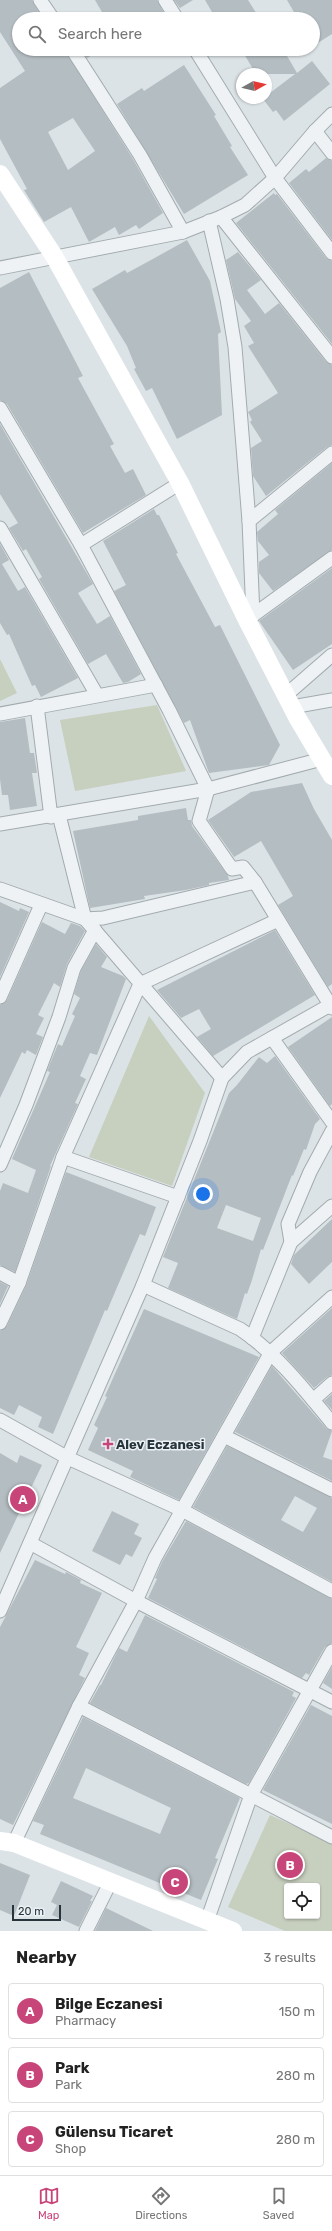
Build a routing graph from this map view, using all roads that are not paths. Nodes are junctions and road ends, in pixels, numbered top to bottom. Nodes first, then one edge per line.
1 (40, 0) edge
2 (165, 0) edge
3 (48, 12) edge
4 (173, 12) edge
5 (76, 56) edge
6 (199, 56) edge
7 (332, 114) edge
8 (315, 131) junction
9 (332, 153) edge
10 (0, 174) edge
11 (275, 178) junction
12 (215, 219) junction
13 (183, 232) junction
14 (332, 253) edge
15 (54, 256) junction
16 (0, 268) edge
17 (332, 357) edge
18 (0, 408) edge
19 (332, 453) edge
20 (180, 483) junction
21 (249, 521) junction
22 (0, 528) edge
23 (81, 544) junction
24 (332, 558) edge
25 (250, 618) junction
26 (332, 655) edge
27 (156, 685) junction
28 (97, 695) junction
29 (332, 700) edge
30 (289, 701) junction
31 (37, 706) junction
32 (0, 714) edge
33 (322, 759) junction
34 (332, 776) edge
35 (208, 789) junction
36 (55, 816) junction
37 (0, 824) edge
38 (255, 882) junction
39 (0, 889) edge
40 (41, 905) junction
41 (85, 919) junction
42 (278, 920) junction
43 (95, 930) junction
44 (4, 975) edge
45 (140, 984) junction
46 (0, 997) edge
47 (331, 1006) edge
48 (272, 1038) junction
49 (222, 1078) junction
50 (332, 1122) edge
51 (332, 1131) edge
52 (63, 1157) junction
53 (0, 1165) edge
54 (178, 1197) junction
55 (332, 1206) edge
56 (291, 1242) junction
57 (0, 1273) edge
58 (19, 1283) junction
59 (143, 1285) junction
60 (332, 1297) edge
61 (0, 1323) edge
62 (252, 1338) junction
63 (271, 1352) junction
64 (332, 1383) edge
65 (313, 1400) junction
66 (0, 1420) edge
67 (332, 1423) edge
68 (224, 1436) junction
69 (68, 1458) junction
70 (332, 1490) edge
71 (182, 1510) junction
72 (30, 1543) junction
73 (332, 1591) edge
74 (136, 1601) junction
75 (0, 1610) edge
76 (332, 1651) edge
77 (309, 1690) junction
78 (332, 1702) edge
79 (79, 1706) junction
80 (251, 1795) junction
81 (332, 1837) edge
82 (7, 1842) edge
83 (111, 1881) junction
84 (207, 1921) junction
85 (86, 1931) edge
86 (232, 1931) edge

1 - 3 street
2 - 4 street
5 - 13 street
6 - 11 street
7 - 8 street
8 - 9 street
8 - 11 street
10 - 15 street
11 - 12 street
11 - 14 street
12 - 13 street
12 - 17 street
12 - 21 street
13 - 15 street
15 - 16 street
15 - 20 street
18 - 23 street
19 - 21 street
20 - 23 street
20 - 25 street
21 - 25 street
22 - 28 street
23 - 27 street
24 - 25 street
25 - 30 street
26 - 30 street
27 - 28 street
27 - 35 street
28 - 31 street
29 - 30 street
30 - 33 street
31 - 32 street
31 - 36 street
33 - 34 street
33 - 35 street
35 - 36 street
35 - 38 street
36 - 37 street
36 - 41 street
38 - 41 street
38 - 42 street
39 - 40 street
40 - 41 street
40 - 44 street
41 - 43 street
42 - 45 street
42 - 47 street
43 - 45 street
43 - 53 street
44 - 46 street
45 - 49 street
45 - 52 street
47 - 48 street
48 - 49 street
48 - 50 street
49 - 54 street
51 - 56 street
52 - 54 street
52 - 58 street
54 - 59 street
55 - 56 street
56 - 62 street
57 - 58 street
58 - 61 street
59 - 62 street
59 - 69 street
60 - 63 street
62 - 63 street
63 - 65 street
63 - 68 street
64 - 65 street
65 - 67 street
66 - 69 street
68 - 70 street
68 - 71 street
69 - 71 street
69 - 72 street
71 - 73 street
71 - 74 street
72 - 74 street
72 - 75 street
74 - 77 street
74 - 79 street
76 - 77 street
77 - 78 street
77 - 80 street
79 - 80 street
79 - 82 street
80 - 81 street
80 - 84 street
82 - 83 street
83 - 84 street
83 - 85 street
84 - 86 street

